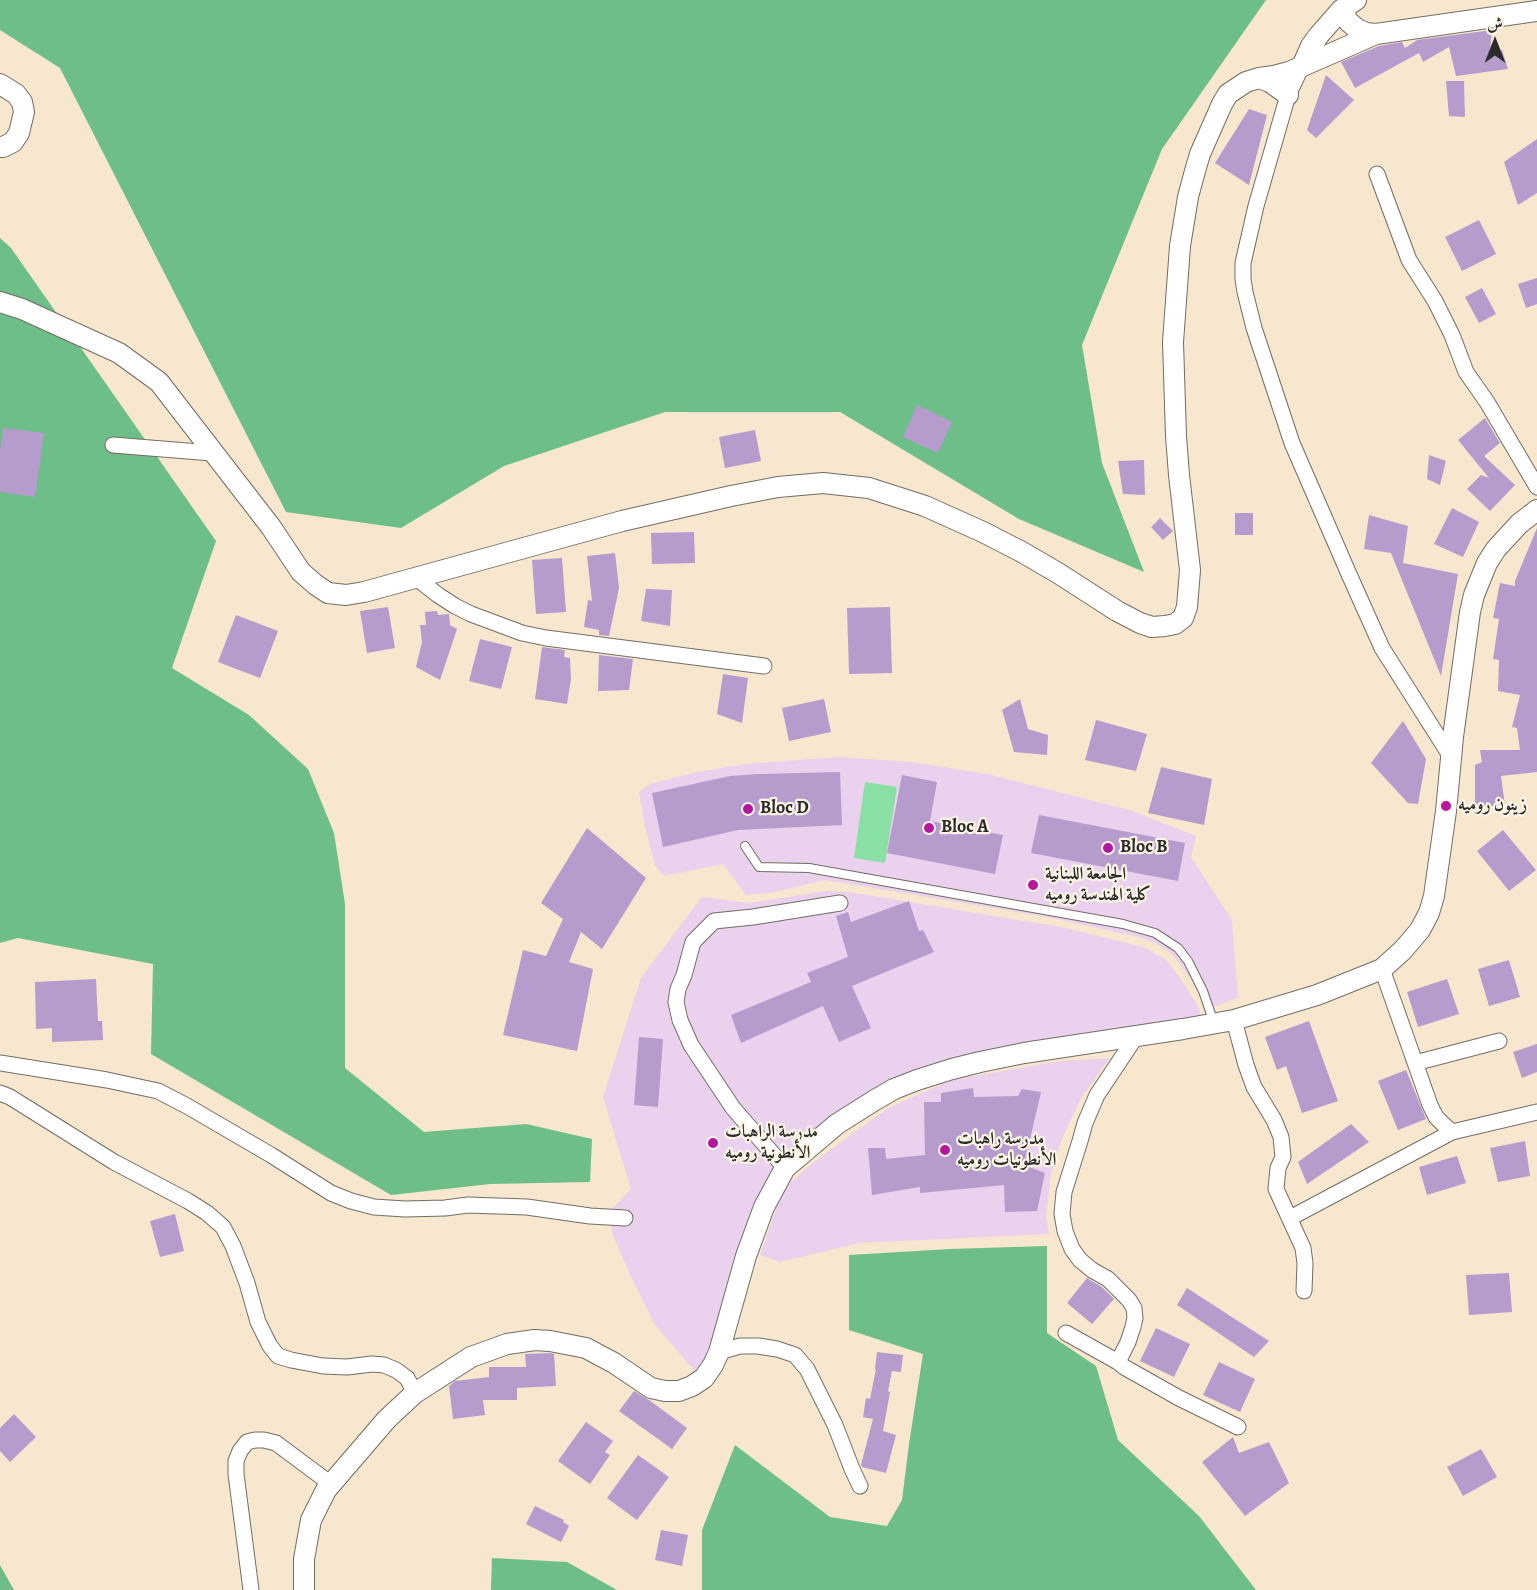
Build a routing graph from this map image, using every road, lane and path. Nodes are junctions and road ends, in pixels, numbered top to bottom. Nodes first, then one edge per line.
1 (1348, 5) edge
2 (1537, 11) edge
3 (1376, 34) junction
4 (1302, 66) junction
5 (1259, 78) junction
6 (0, 84) edge
7 (1288, 95) junction
8 (0, 147) edge
9 (1377, 174) dead end
10 (0, 302) edge
11 (113, 445) dead end
12 (212, 453) junction
13 (1537, 487) edge
14 (1537, 510) edge
15 (415, 577) junction
16 (764, 666) dead end
17 (1451, 757) junction
18 (745, 846) dead end
19 (840, 903) dead end
20 (1382, 969) junction
21 (1234, 1020) junction
22 (1214, 1024) junction
23 (1137, 1035) junction
24 (1499, 1041) dead end
25 (0, 1063) edge
26 (1415, 1063) junction
27 (0, 1092) edge
28 (1537, 1112) edge
29 (1452, 1132) junction
30 (785, 1168) junction
31 (625, 1218) dead end
32 (1290, 1218) junction
33 (1304, 1291) dead end
34 (1066, 1333) dead end
35 (719, 1352) junction
36 (1118, 1362) junction
37 (415, 1393) junction
38 (1238, 1427) dead end
39 (331, 1484) junction
40 (860, 1486) dead end
41 (251, 1590) edge
42 (303, 1590) edge

1 - 3 street
1 - 4 street
2 - 3 street
3 - 4 street
4 - 5 street
4 - 7 street
5 - 7 street
5 - 15 street
6 - 8 street
7 - 17 street
9 - 13 street
10 - 12 street
11 - 12 street
12 - 15 street
14 - 17 street
15 - 16 street
17 - 20 street
18 - 22 lane
19 - 30 street
20 - 21 street
20 - 26 street
21 - 22 street
21 - 32 street
22 - 23 street
23 - 30 street
23 - 36 street
24 - 26 street
25 - 31 street
26 - 29 street
27 - 37 street
28 - 29 street
29 - 32 street
30 - 35 street
32 - 33 street
34 - 36 street
35 - 37 street
35 - 40 street
36 - 38 street
37 - 39 street
39 - 41 street
39 - 42 street

